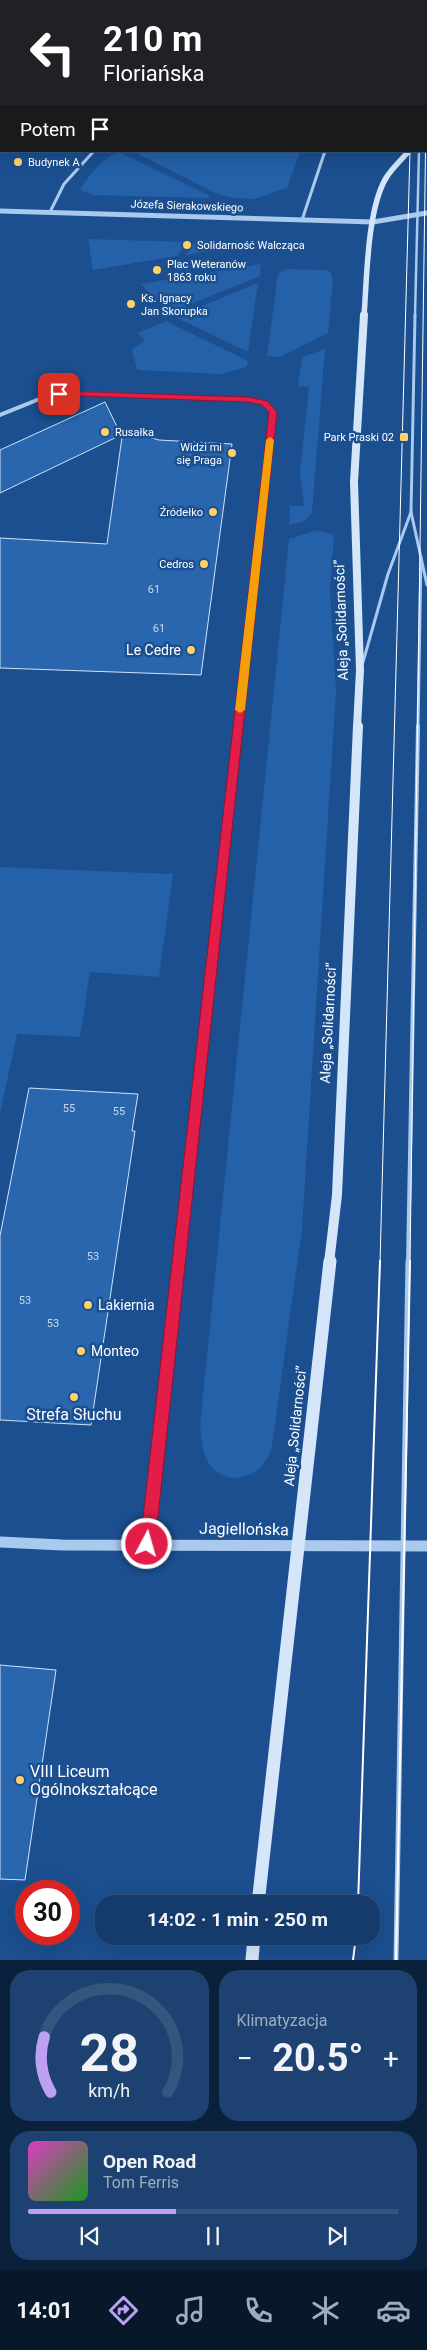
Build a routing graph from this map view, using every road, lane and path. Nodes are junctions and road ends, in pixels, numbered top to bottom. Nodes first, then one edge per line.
1 (93, 152) edge
2 (325, 152) edge
3 (408, 152) edge
4 (419, 152) edge
5 (0, 211) edge
6 (50, 212) junction
7 (427, 214) edge
8 (418, 216) junction
9 (302, 220) junction
10 (373, 222) junction
11 (0, 416) edge
12 (411, 512) junction
13 (421, 556) junction
14 (427, 585) edge
15 (360, 670) junction
16 (0, 1542) edge
17 (147, 1544) junction
18 (298, 1546) junction
19 (405, 1546) junction
20 (427, 1546) edge
21 (259, 1895) edge
22 (253, 1945) edge
23 (252, 1960) edge
24 (396, 1960) edge

1 - 6 street
2 - 9 street
3 - 10 main road, Aleja „Solidarności”
4 - 8 lane
5 - 6 street, Józefa Sierakowskiego
6 - 9 street, Józefa Sierakowskiego
7 - 8 street, Józefa Sierakowskiego
8 - 10 street, Józefa Sierakowskiego
8 - 12 lane
9 - 10 street, Józefa Sierakowskiego
10 - 15 main road, Aleja „Solidarności”
11 - 17 street
12 - 13 lane
12 - 15 lane
13 - 14 lane
13 - 19 lane
15 - 18 main road, Aleja „Solidarności”
16 - 17 street, Jagiellońska
17 - 18 street, Jagiellońska
18 - 19 street, Jagiellońska
18 - 21 main road, Aleja „Solidarności”
19 - 20 street, Jagiellońska
19 - 24 lane
22 - 23 main road

